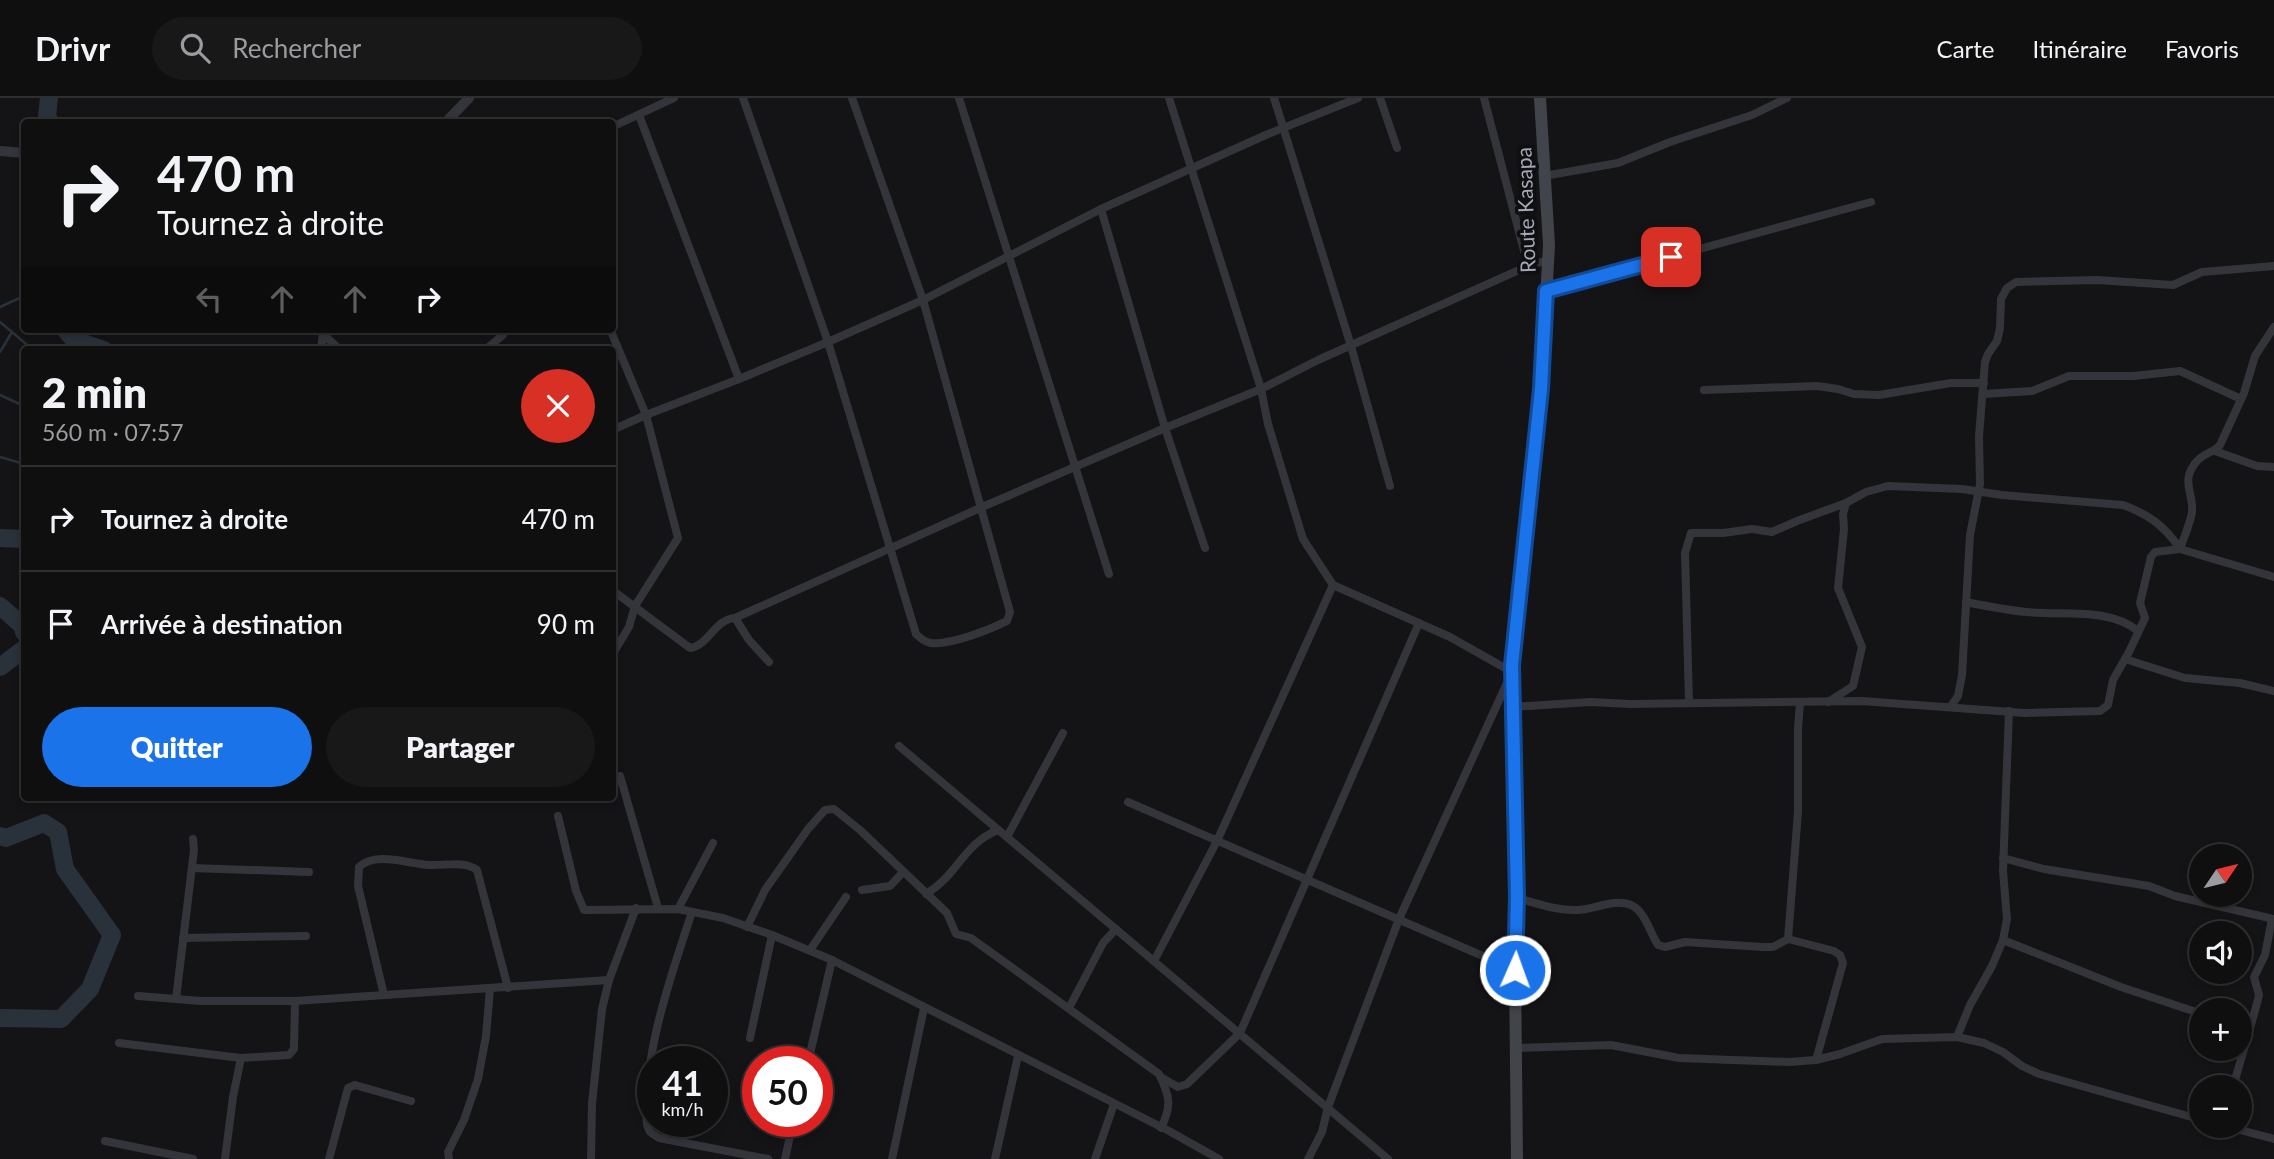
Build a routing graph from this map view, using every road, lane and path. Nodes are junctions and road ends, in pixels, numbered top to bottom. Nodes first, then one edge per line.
1 (470, 98) edge
2 (674, 98) edge
3 (743, 98) edge
4 (852, 98) edge
5 (959, 98) edge
6 (1169, 98) edge
7 (1274, 98) edge
8 (1358, 98) edge
9 (1380, 98) edge
10 (1484, 98) edge
11 (1540, 98) edge
12 (1787, 98) edge
13 (639, 115) junction
14 (449, 119) edge
15 (616, 125) edge
16 (1284, 128) junction
17 (1397, 148) dead end
18 (0, 151) edge
19 (21, 153) edge
20 (1191, 170) junction
21 (1544, 176) junction
22 (1871, 202) dead end
23 (1101, 209) junction
24 (1010, 254) junction
25 (1548, 260) junction
26 (1528, 266) junction
27 (2274, 266) edge
28 (1546, 291) junction
29 (923, 300) junction
30 (2274, 327) edge
31 (503, 333) edge
32 (612, 333) edge
33 (828, 342) junction
34 (490, 346) edge
35 (1351, 346) junction
36 (739, 380) junction
37 (1984, 383) junction
38 (1261, 389) junction
39 (1704, 390) dead end
40 (1983, 394) junction
41 (2241, 399) junction
42 (646, 415) junction
43 (616, 428) edge
44 (1165, 428) junction
45 (2215, 451) junction
46 (2274, 467) edge
47 (1076, 468) junction
48 (1390, 486) dead end
49 (1978, 491) junction
50 (1846, 503) junction
51 (980, 508) junction
52 (1205, 548) dead end
53 (892, 549) junction
54 (2180, 549) junction
55 (1109, 574) dead end
56 (2274, 577) edge
57 (1333, 584) junction
58 (616, 593) edge
59 (1966, 602) junction
60 (635, 606) junction
61 (735, 618) junction
62 (1419, 623) junction
63 (2138, 631) junction
64 (616, 648) edge
65 (2125, 659) junction
66 (769, 662) dead end
67 (1512, 672) junction
68 (2274, 691) edge
69 (1800, 702) junction
70 (1689, 703) junction
71 (1827, 703) junction
72 (1512, 706) junction
73 (1951, 706) junction
74 (2009, 711) junction
75 (1063, 733) dead end
76 (899, 746) dead end
77 (620, 776) dead end
78 (1128, 802) dead end
79 (558, 816) dead end
80 (998, 830) junction
81 (1007, 837) junction
82 (193, 839) dead end
83 (1217, 841) junction
84 (713, 843) dead end
85 (2003, 858) junction
86 (192, 868) junction
87 (309, 872) dead end
88 (903, 872) junction
89 (1308, 880) junction
90 (862, 890) dead end
91 (926, 894) junction
92 (846, 897) dead end
93 (1517, 898) junction
94 (636, 908) junction
95 (658, 908) junction
96 (678, 909) junction
97 (692, 912) junction
98 (1399, 919) junction
99 (2273, 919) edge
100 (747, 927) junction
101 (1116, 929) junction
102 (772, 935) junction
103 (306, 936) dead end
104 (183, 938) junction
105 (1788, 939) junction
106 (2003, 940) junction
107 (810, 950) junction
108 (832, 960) junction
109 (1154, 961) junction
110 (1515, 970) junction
111 (609, 980) junction
112 (508, 988) junction
113 (490, 989) junction
114 (384, 995) junction
115 (138, 996) dead end
116 (176, 999) junction
117 (295, 1001) junction
118 (925, 1008) junction
119 (1069, 1008) junction
120 (2189, 1010) edge
121 (2252, 1020) edge
122 (1240, 1033) junction
123 (1957, 1037) junction
124 (750, 1038) dead end
125 (120, 1043) dead end
126 (811, 1046) edge
127 (1517, 1048) junction
128 (1018, 1056) junction
129 (241, 1058) junction
130 (1816, 1060) junction
131 (1162, 1079) junction
132 (411, 1101) dead end
133 (1114, 1104) junction
134 (1328, 1107) junction
135 (2189, 1116) edge
136 (1161, 1128) junction
137 (2252, 1133) edge
138 (790, 1137) edge
139 (2274, 1139) edge
140 (105, 1140) dead end
141 (1208, 1156) edge
142 (193, 1159) edge
143 (225, 1159) edge
144 (329, 1159) edge
145 (449, 1159) edge
146 (591, 1159) edge
147 (768, 1159) edge
148 (785, 1159) edge
149 (892, 1159) edge
150 (995, 1159) edge
151 (1095, 1159) edge
152 (1219, 1159) edge
153 (1308, 1159) edge
154 (1388, 1159) edge
155 (1517, 1159) edge

1 - 14 street
2 - 13 street
3 - 33 street
4 - 29 street
5 - 24 street
6 - 20 street
7 - 16 street
8 - 16 street
9 - 17 street
10 - 26 street
11 - 21 main road, Route Kasapa
12 - 21 street
13 - 15 street
13 - 36 street
16 - 20 street
16 - 35 street
18 - 19 street
20 - 23 street
20 - 38 street
21 - 25 main road, Route Kasapa
22 - 28 street
23 - 24 street
23 - 44 street
24 - 29 street
24 - 47 street
25 - 26 street
25 - 28 main road, Route Kasapa
26 - 35 street
27 - 37 street
28 - 67 main road, Route Kasapa
29 - 33 street
29 - 51 street
30 - 41 street
31 - 34 street
32 - 42 street
33 - 36 street
33 - 53 street
35 - 38 street
35 - 48 street
36 - 42 street
37 - 39 street
37 - 40 street
38 - 44 street
38 - 57 street
40 - 41 street
40 - 49 street
41 - 45 street
42 - 43 street
42 - 60 street
44 - 47 street
44 - 52 street
45 - 46 street
45 - 54 street
47 - 51 street
47 - 55 street
49 - 50 street
49 - 54 street
49 - 59 street
50 - 70 street
50 - 71 street
51 - 53 street
51 - 53 street
53 - 61 street
54 - 56 street
54 - 63 street
57 - 62 street
57 - 83 street
58 - 60 street
59 - 63 street
59 - 73 street
60 - 61 street
60 - 64 street
61 - 66 street
62 - 67 street
62 - 89 street
63 - 65 street
65 - 68 street
65 - 74 street
67 - 72 main road, Route Kasapa
67 - 98 street
69 - 70 street
69 - 71 street
69 - 105 street
70 - 72 street
71 - 73 street
72 - 93 main road, Route Kasapa
73 - 74 street
74 - 85 street
75 - 81 street
76 - 80 street
77 - 95 street
78 - 83 street
79 - 94 street
80 - 81 street
80 - 91 street
81 - 101 street
82 - 86 street
83 - 89 street
83 - 109 street
84 - 96 street
85 - 99 street
85 - 106 street
86 - 87 street
86 - 104 street
88 - 90 street
88 - 91 street
88 - 100 street
89 - 98 street
89 - 122 street
91 - 119 street
92 - 107 street
93 - 105 street
93 - 110 main road, Route Kasapa
94 - 95 street
94 - 111 street
95 - 96 street
96 - 97 street
97 - 100 street
97 - 147 street
98 - 110 street
98 - 134 street
99 - 121 street
100 - 102 street
101 - 109 street
101 - 119 street
102 - 107 street
102 - 124 street
103 - 104 street
104 - 116 street
105 - 130 street
106 - 120 street
106 - 123 street
107 - 108 street
108 - 118 street
108 - 126 street
109 - 122 street
110 - 127 main road, Route Kasapa
111 - 112 street
111 - 146 street
112 - 113 street
112 - 114 street
113 - 114 street
113 - 145 street
114 - 117 street
115 - 116 street
116 - 117 street
117 - 129 street
118 - 128 street
118 - 149 street
119 - 131 street
122 - 131 street
122 - 134 street
123 - 130 street
123 - 135 street
125 - 129 street
127 - 130 street
127 - 155 main road, Route Kasapa
128 - 133 street
128 - 150 street
129 - 143 street
131 - 136 street
132 - 144 street
133 - 136 street
133 - 151 street
134 - 153 street
134 - 154 street
136 - 141 street
137 - 139 street
138 - 148 street
140 - 142 street
141 - 152 street

